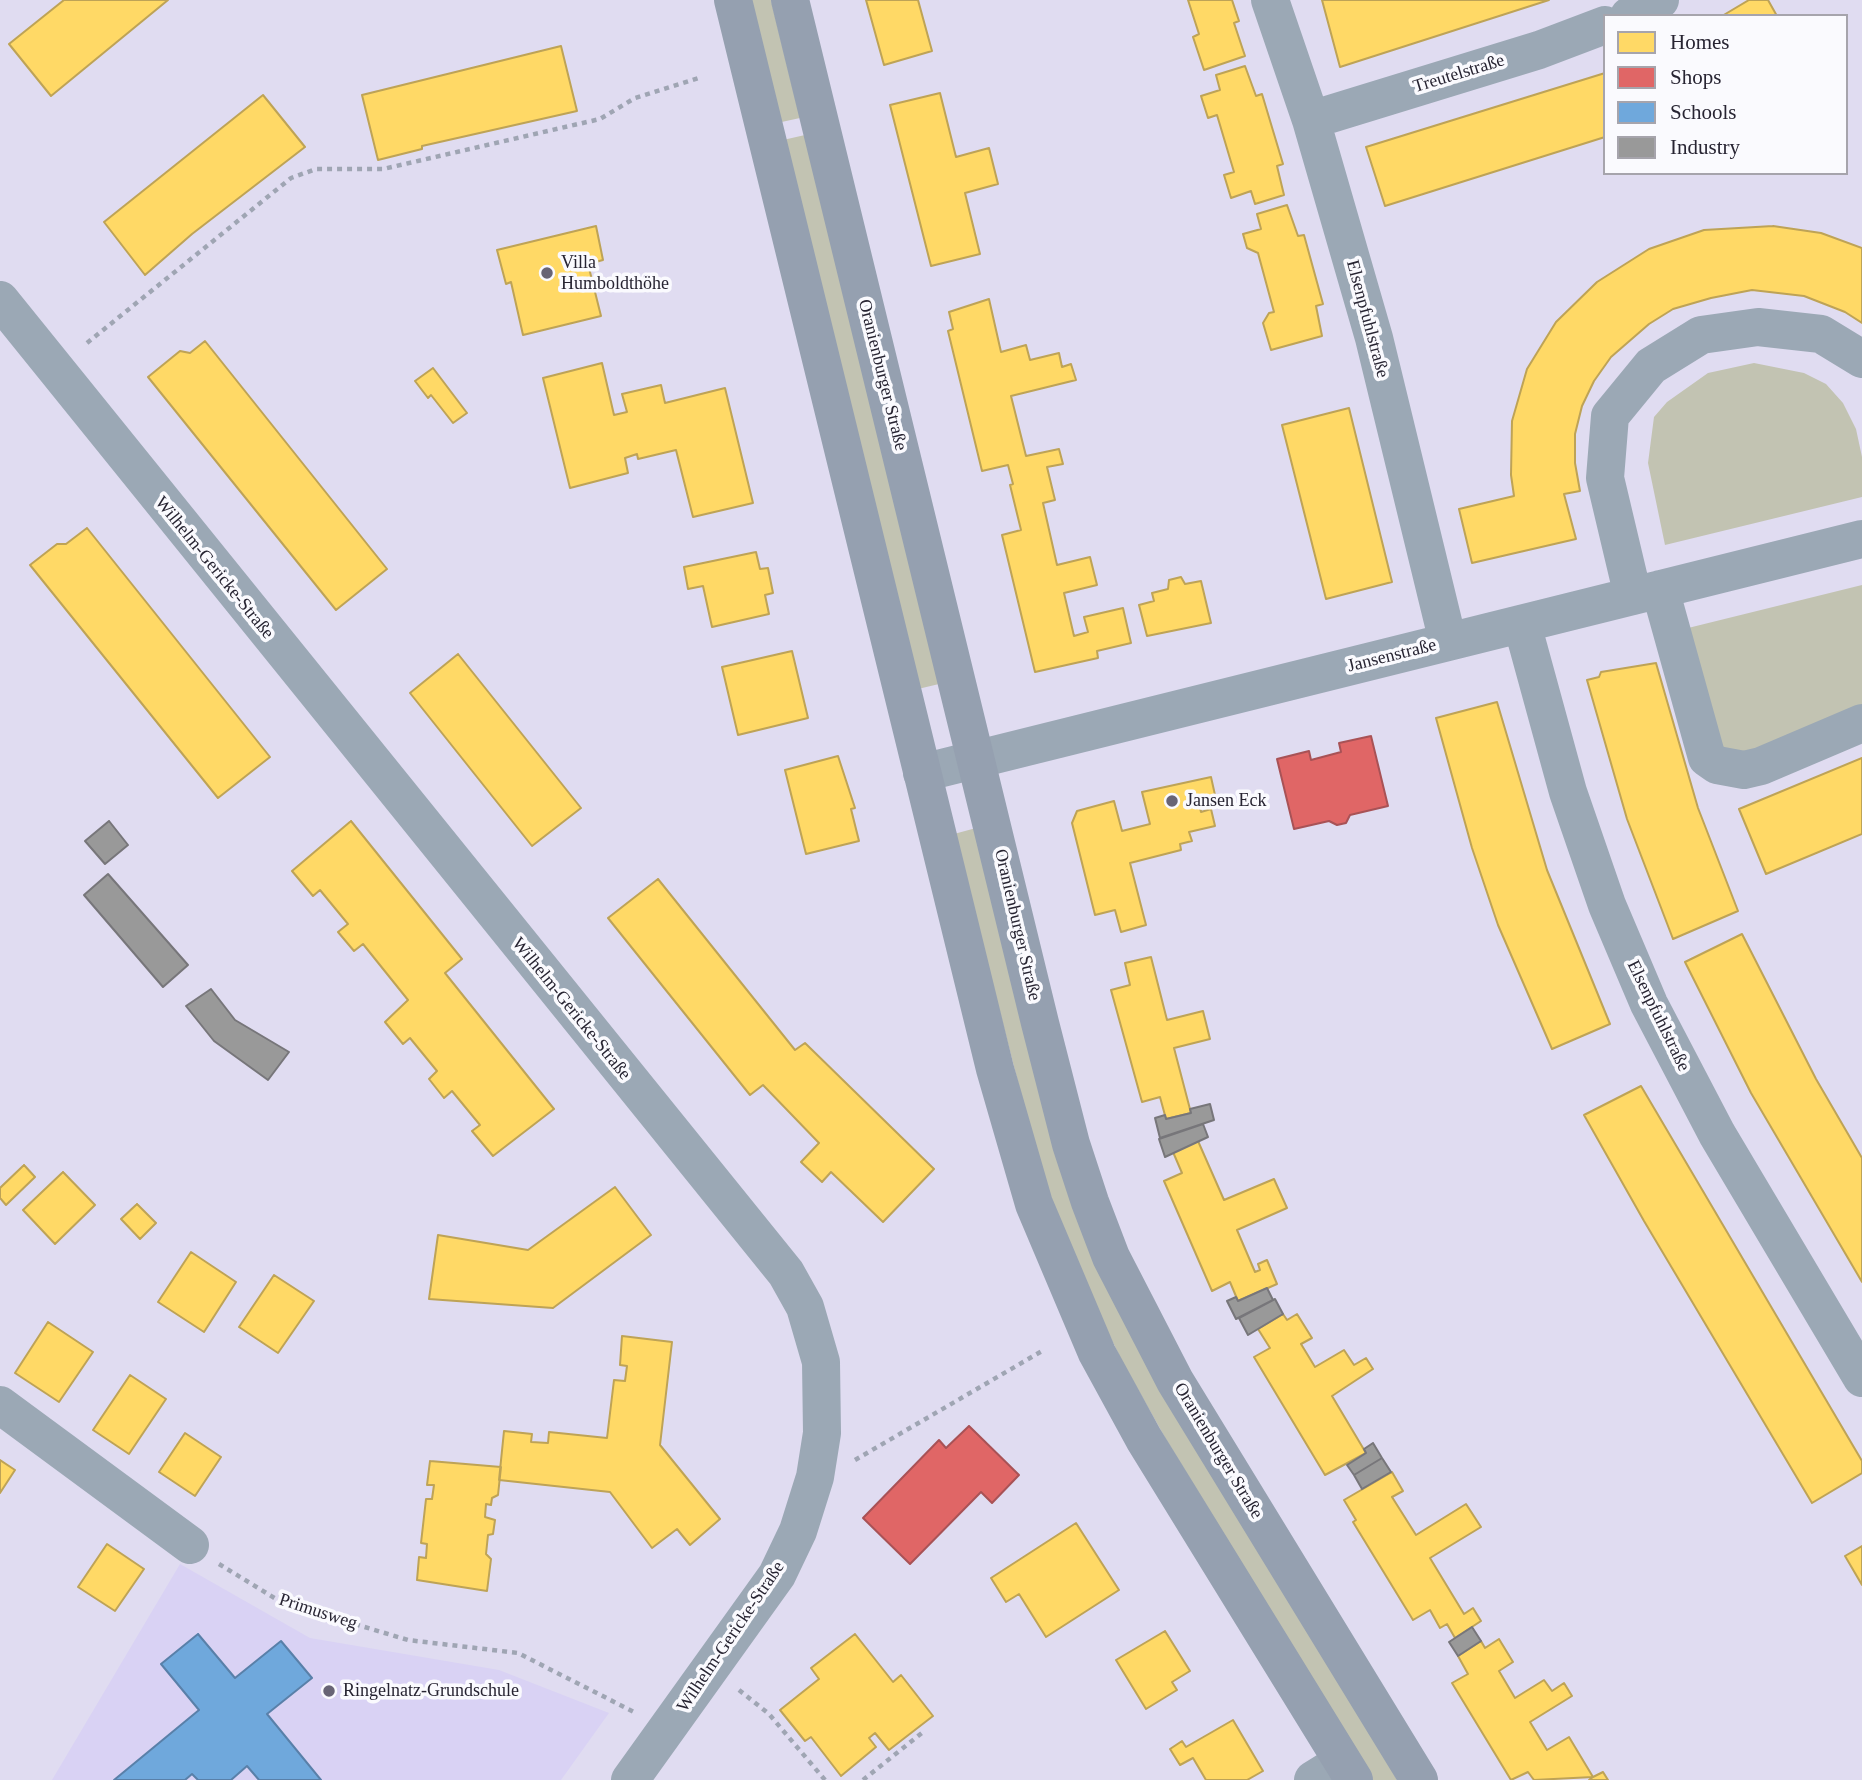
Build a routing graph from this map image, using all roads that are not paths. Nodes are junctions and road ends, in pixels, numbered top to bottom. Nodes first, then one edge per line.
1 (733, 0) edge
2 (790, 0) edge
3 (1270, 0) edge
4 (1660, 0) edge
5 (1633, 14) edge
6 (1603, 26) edge
7 (1311, 120) junction
8 (0, 300) edge
9 (1862, 359) edge
10 (1862, 539) edge
11 (1647, 593) junction
12 (1522, 624) junction
13 (1448, 642) junction
14 (1862, 723) edge
15 (978, 760) junction
16 (922, 773) junction
17 (1862, 1378) edge
18 (0, 1405) edge
19 (190, 1545) road end
20 (1336, 1774) edge
21 (630, 1780) edge
22 (1419, 1780) edge

1 - 16 main road
2 - 15 main road, Oranienburger Straße
3 - 7 street, Elsenpfuhlstraße
4 - 5 street
6 - 7 street, Treutelstraße
7 - 13 street, Elsenpfuhlstraße
8 - 21 street, Wilhelm-Gericke-Straße
9 - 11 street
10 - 11 street, Jansenstraße
11 - 12 street, Jansenstraße
11 - 14 street
12 - 13 street, Jansenstraße
12 - 17 street, Elsenpfuhlstraße
13 - 15 street, Jansenstraße
15 - 16 street, Jansenstraße
15 - 22 main road, Oranienburger Straße
16 - 20 main road
18 - 19 street

